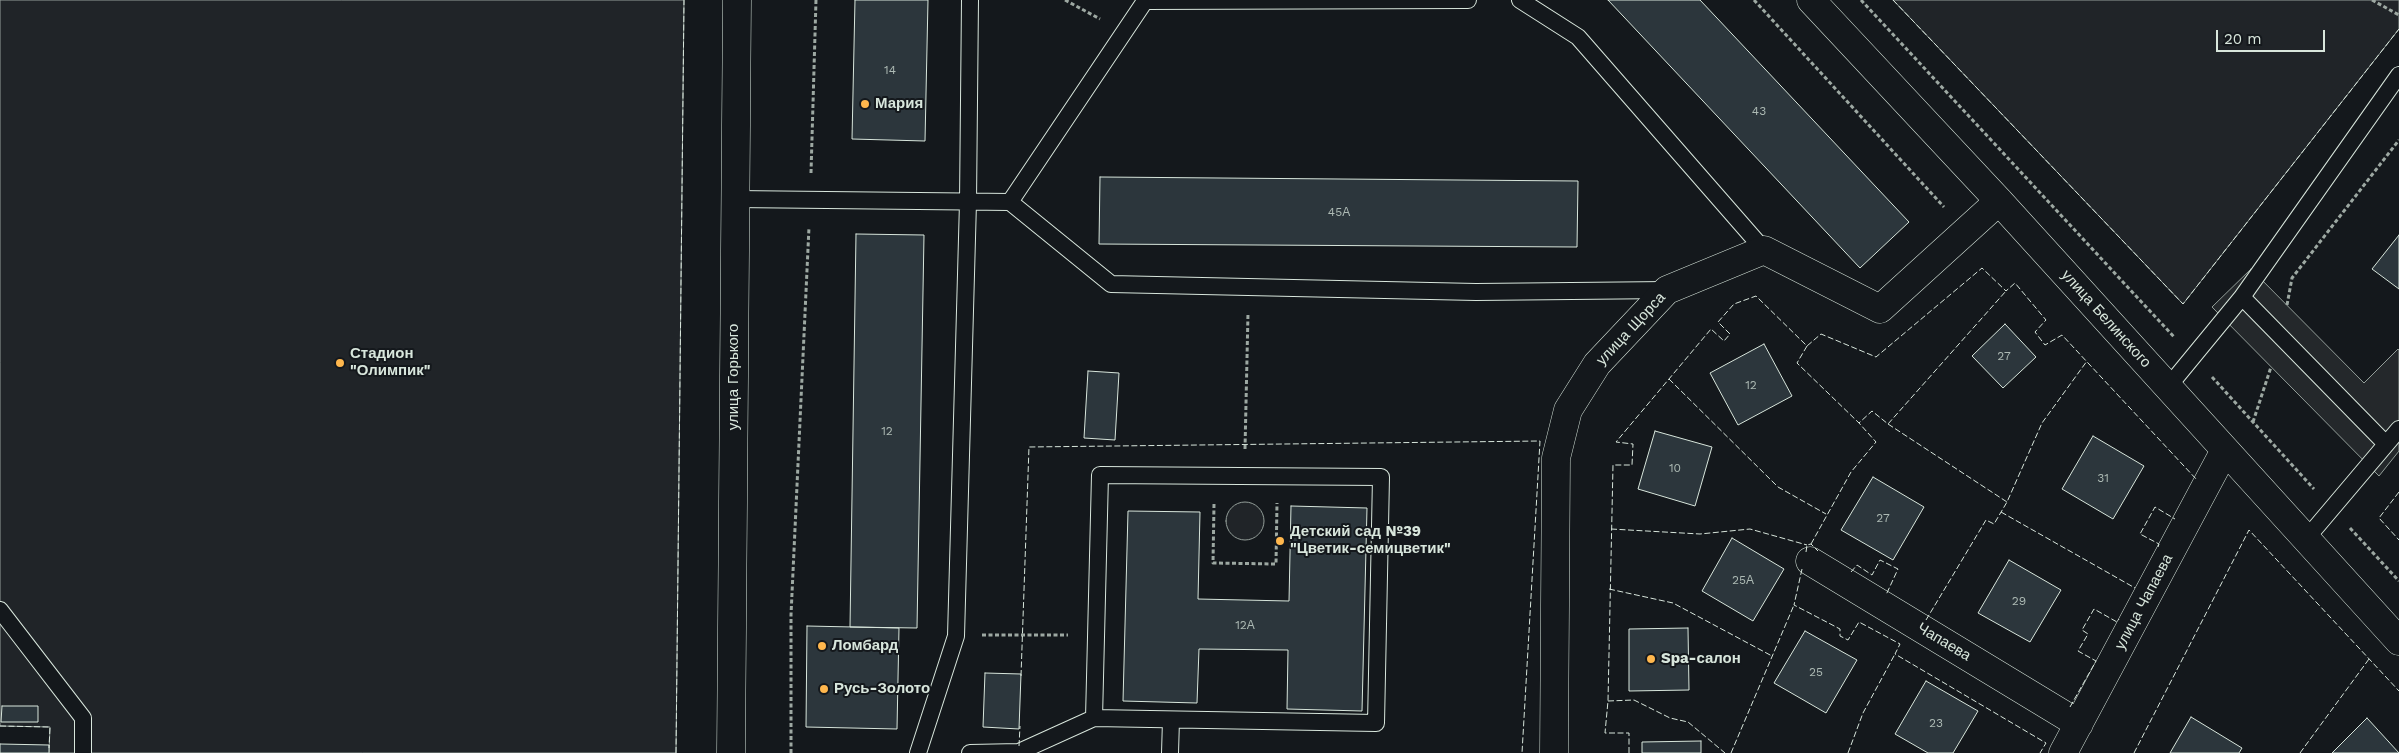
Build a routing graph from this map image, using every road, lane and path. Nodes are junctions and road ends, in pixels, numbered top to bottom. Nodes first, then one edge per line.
1 (737, 0) edge
2 (816, 0) edge
3 (970, 0) edge
4 (1065, 0) edge
5 (1468, 0) edge
6 (1520, 0) edge
7 (1810, 0) edge
8 (1861, 0) edge
9 (2372, 0) edge
10 (2399, 16) edge
11 (1124, 33) junction
12 (2399, 75) edge
13 (2399, 140) edge
14 (735, 199) junction
15 (810, 201) junction
16 (1999, 201) junction
17 (968, 202) junction
18 (1010, 202) junction
19 (1764, 250) junction
20 (1248, 287) junction
21 (1667, 290) junction
22 (2242, 297) junction
23 (2281, 337) junction
24 (2193, 357) junction
25 (2168, 387) junction
26 (2253, 422) junction
27 (2399, 429) edge
28 (2386, 444) junction
29 (2225, 450) junction
30 (1214, 476) junction
31 (1244, 476) junction
32 (1278, 476) junction
33 (2332, 508) junction
34 (2306, 539) junction
35 (1810, 561) dead end
36 (2399, 581) edge
37 (0, 610) edge
38 (956, 636) junction
39 (1096, 636) junction
40 (2399, 641) edge
41 (1094, 718) junction
42 (1171, 720) junction
43 (2078, 724) junction
44 (83, 753) edge
45 (731, 753) edge
46 (791, 753) edge
47 (918, 753) edge
48 (970, 753) edge
49 (1170, 753) edge
50 (1554, 753) edge
51 (2062, 753) edge

1 - 14 street, улица Горького
2 - 15 path
3 - 17 lane
4 - 11 path
5 - 11 lane
6 - 19 lane
7 - 16 street, улица Белинского
8 - 24 path
9 - 10 path
11 - 18 lane
12 - 22 lane
13 - 23 path
14 - 15 lane
14 - 45 street, улица Горького
15 - 17 lane
15 - 46 path
16 - 19 street
16 - 25 street, улица Белинского
17 - 18 lane
17 - 38 lane
18 - 20 lane
19 - 21 street, улица Щорса
20 - 21 lane
20 - 31 path
21 - 50 street, улица Щорса
22 - 23 lane
22 - 24 lane
23 - 26 path
23 - 28 lane
24 - 25 lane
24 - 26 path
25 - 29 street, улица Белинского
26 - 33 path
27 - 28 lane
28 - 33 lane
29 - 34 street, улица Белинского
29 - 43 street, улица Чапаева
30 - 31 lane
30 - 32 path
30 - 39 lane
31 - 32 lane
32 - 42 lane
33 - 34 lane
33 - 36 path
34 - 40 street, улица Белинского
35 - 43 street, Чапаева
37 - 44 lane
38 - 39 path
38 - 47 lane
39 - 41 lane
41 - 42 lane
41 - 48 lane
42 - 49 lane
43 - 51 street, улица Чапаева

